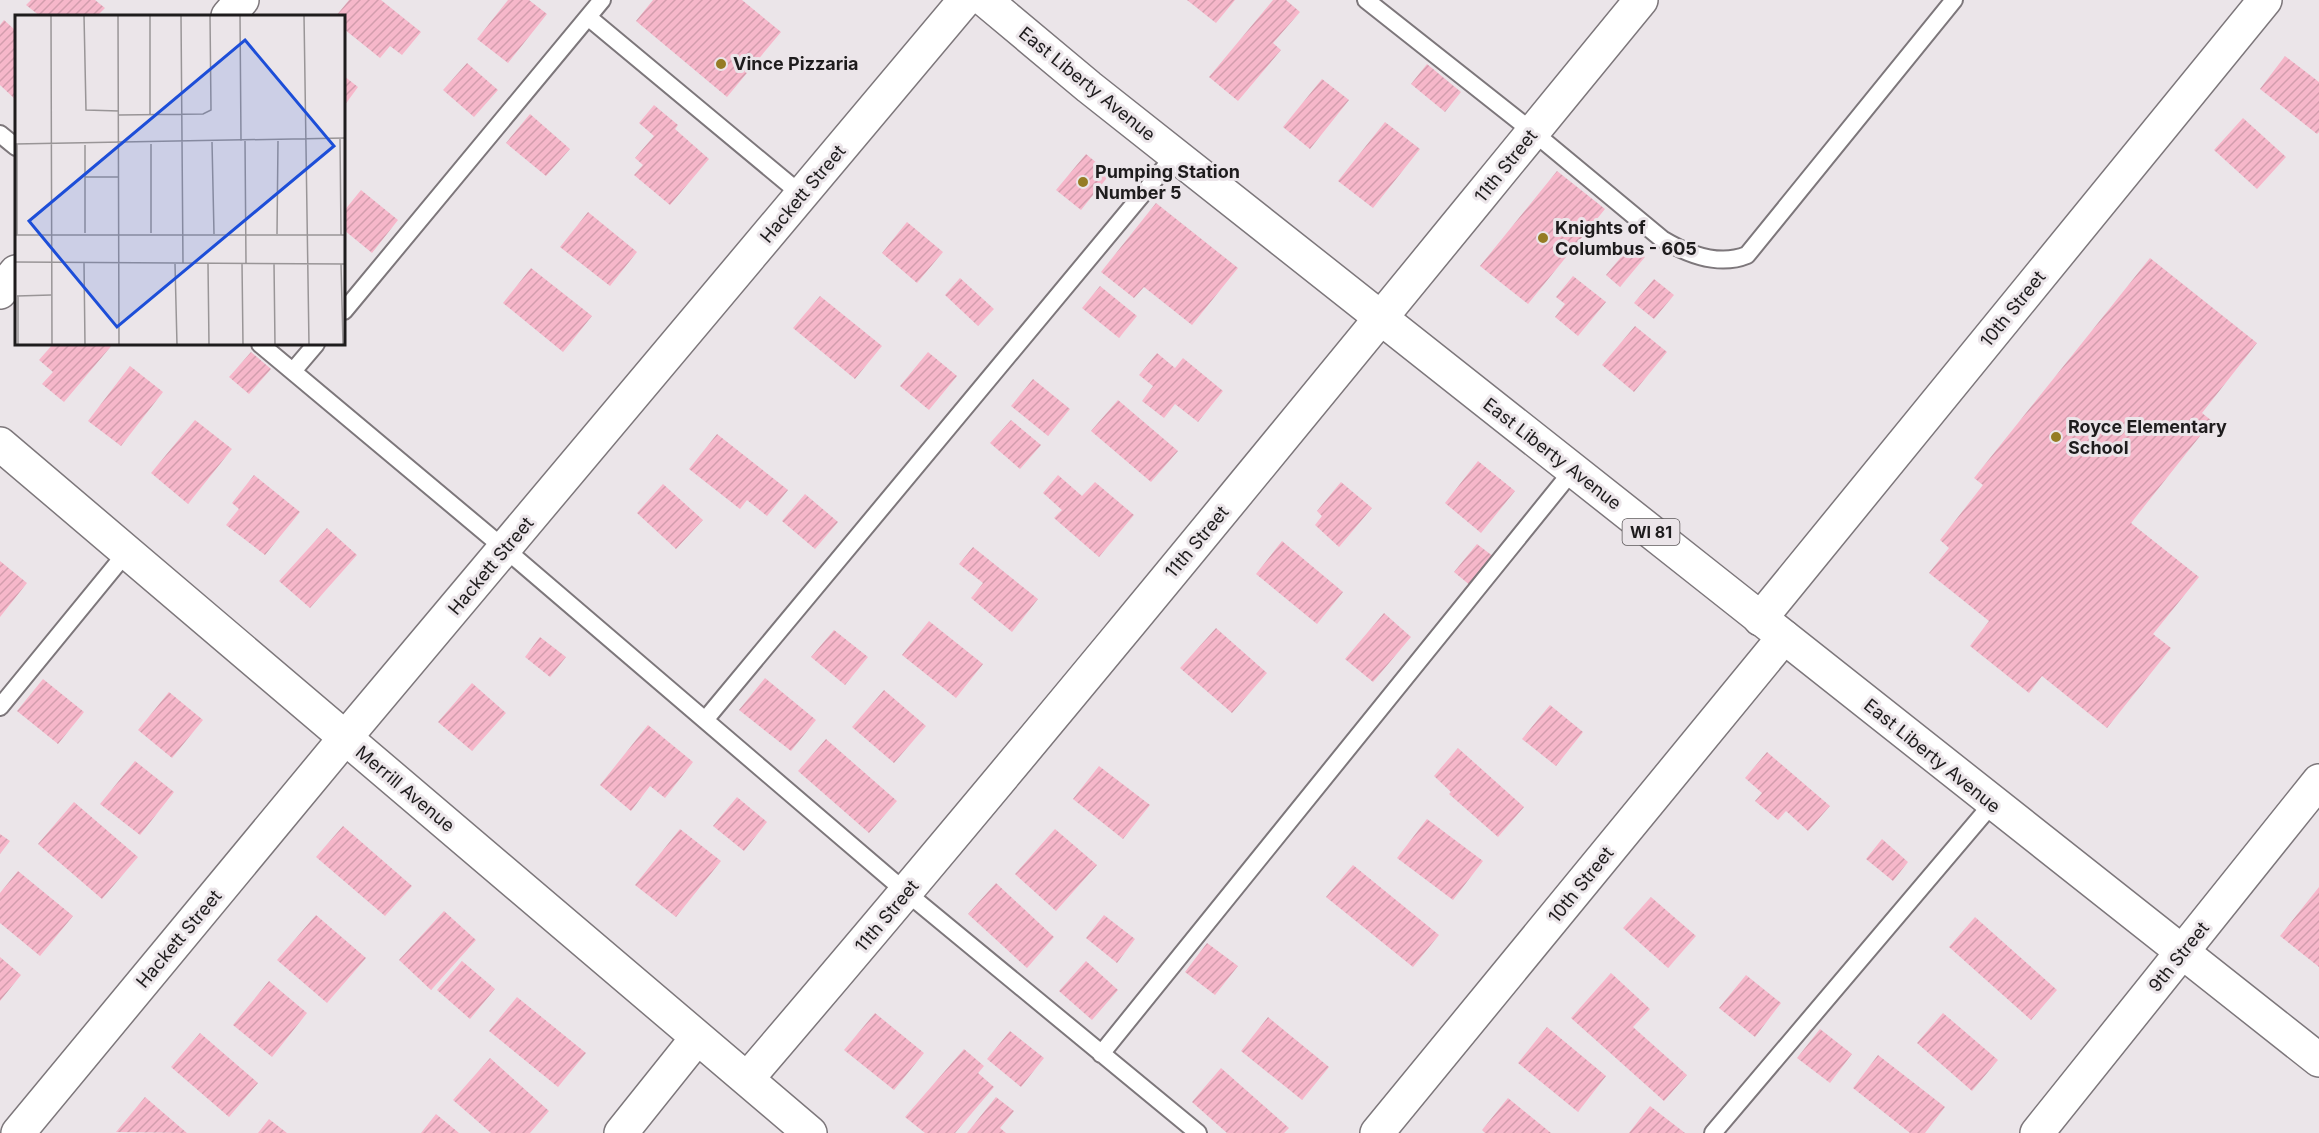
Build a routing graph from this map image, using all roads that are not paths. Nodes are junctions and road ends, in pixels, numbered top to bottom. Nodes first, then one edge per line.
1 (242, 0) edge
2 (602, 0) edge
3 (965, 0) edge
4 (986, 0) edge
5 (1366, 0) edge
6 (1641, 0) edge
7 (1954, 0) edge
8 (2265, 0) edge
9 (229, 15) edge
10 (588, 17) junction
11 (1533, 132) junction
12 (0, 134) edge
13 (15, 146) edge
14 (1175, 155) junction
15 (802, 195) junction
16 (15, 273) edge
17 (0, 292) edge
18 (345, 310) edge
19 (1382, 319) junction
20 (261, 345) edge
21 (315, 345) edge
22 (293, 371) junction
23 (0, 444) edge
24 (1573, 470) junction
25 (505, 549) junction
26 (126, 553) junction
27 (1772, 628) junction
28 (0, 707) edge
29 (705, 720) junction
30 (345, 738) junction
31 (2319, 781) edge
32 (1992, 804) junction
33 (907, 893) junction
34 (2182, 953) junction
35 (697, 1038) junction
36 (1101, 1054) junction
37 (2319, 1060) edge
38 (747, 1079) junction
39 (18, 1133) edge
40 (621, 1133) edge
41 (810, 1133) edge
42 (1198, 1133) edge
43 (1377, 1133) edge
44 (1713, 1133) edge
45 (2037, 1133) edge

1 - 9 street
2 - 10 lane
3 - 15 street, Hackett Street
4 - 14 street, East Liberty Avenue / WI 81
5 - 11 lane
6 - 11 street, 11th Street
7 - 11 lane
8 - 27 street, 10th Street
10 - 15 lane
10 - 18 lane
11 - 19 street, 11th Street
12 - 13 lane
14 - 19 street, East Liberty Avenue / WI 81
14 - 29 lane
15 - 25 street, Hackett Street
16 - 17 street
19 - 24 street, East Liberty Avenue / WI 81
19 - 33 street, 11th Street
20 - 22 lane
21 - 22 lane
22 - 25 lane
23 - 26 street, Merrill Avenue
24 - 27 street, East Liberty Avenue / WI 81
24 - 36 lane
25 - 29 lane
25 - 30 street, Hackett Street
26 - 28 lane
26 - 30 street, Merrill Avenue
27 - 32 street, East Liberty Avenue / WI 81
27 - 43 street, 10th Street
29 - 33 lane
30 - 35 street, Merrill Avenue
30 - 39 street, Hackett Street
31 - 34 street, 9th Street
32 - 34 street, East Liberty Avenue / WI 81
32 - 44 lane
33 - 36 lane
33 - 38 street, 11th Street
34 - 37 street, East Liberty Avenue / WI 81
34 - 45 street, 9th Street
35 - 38 street, Merrill Avenue
35 - 40 street
36 - 42 lane
38 - 41 street, Merrill Avenue

